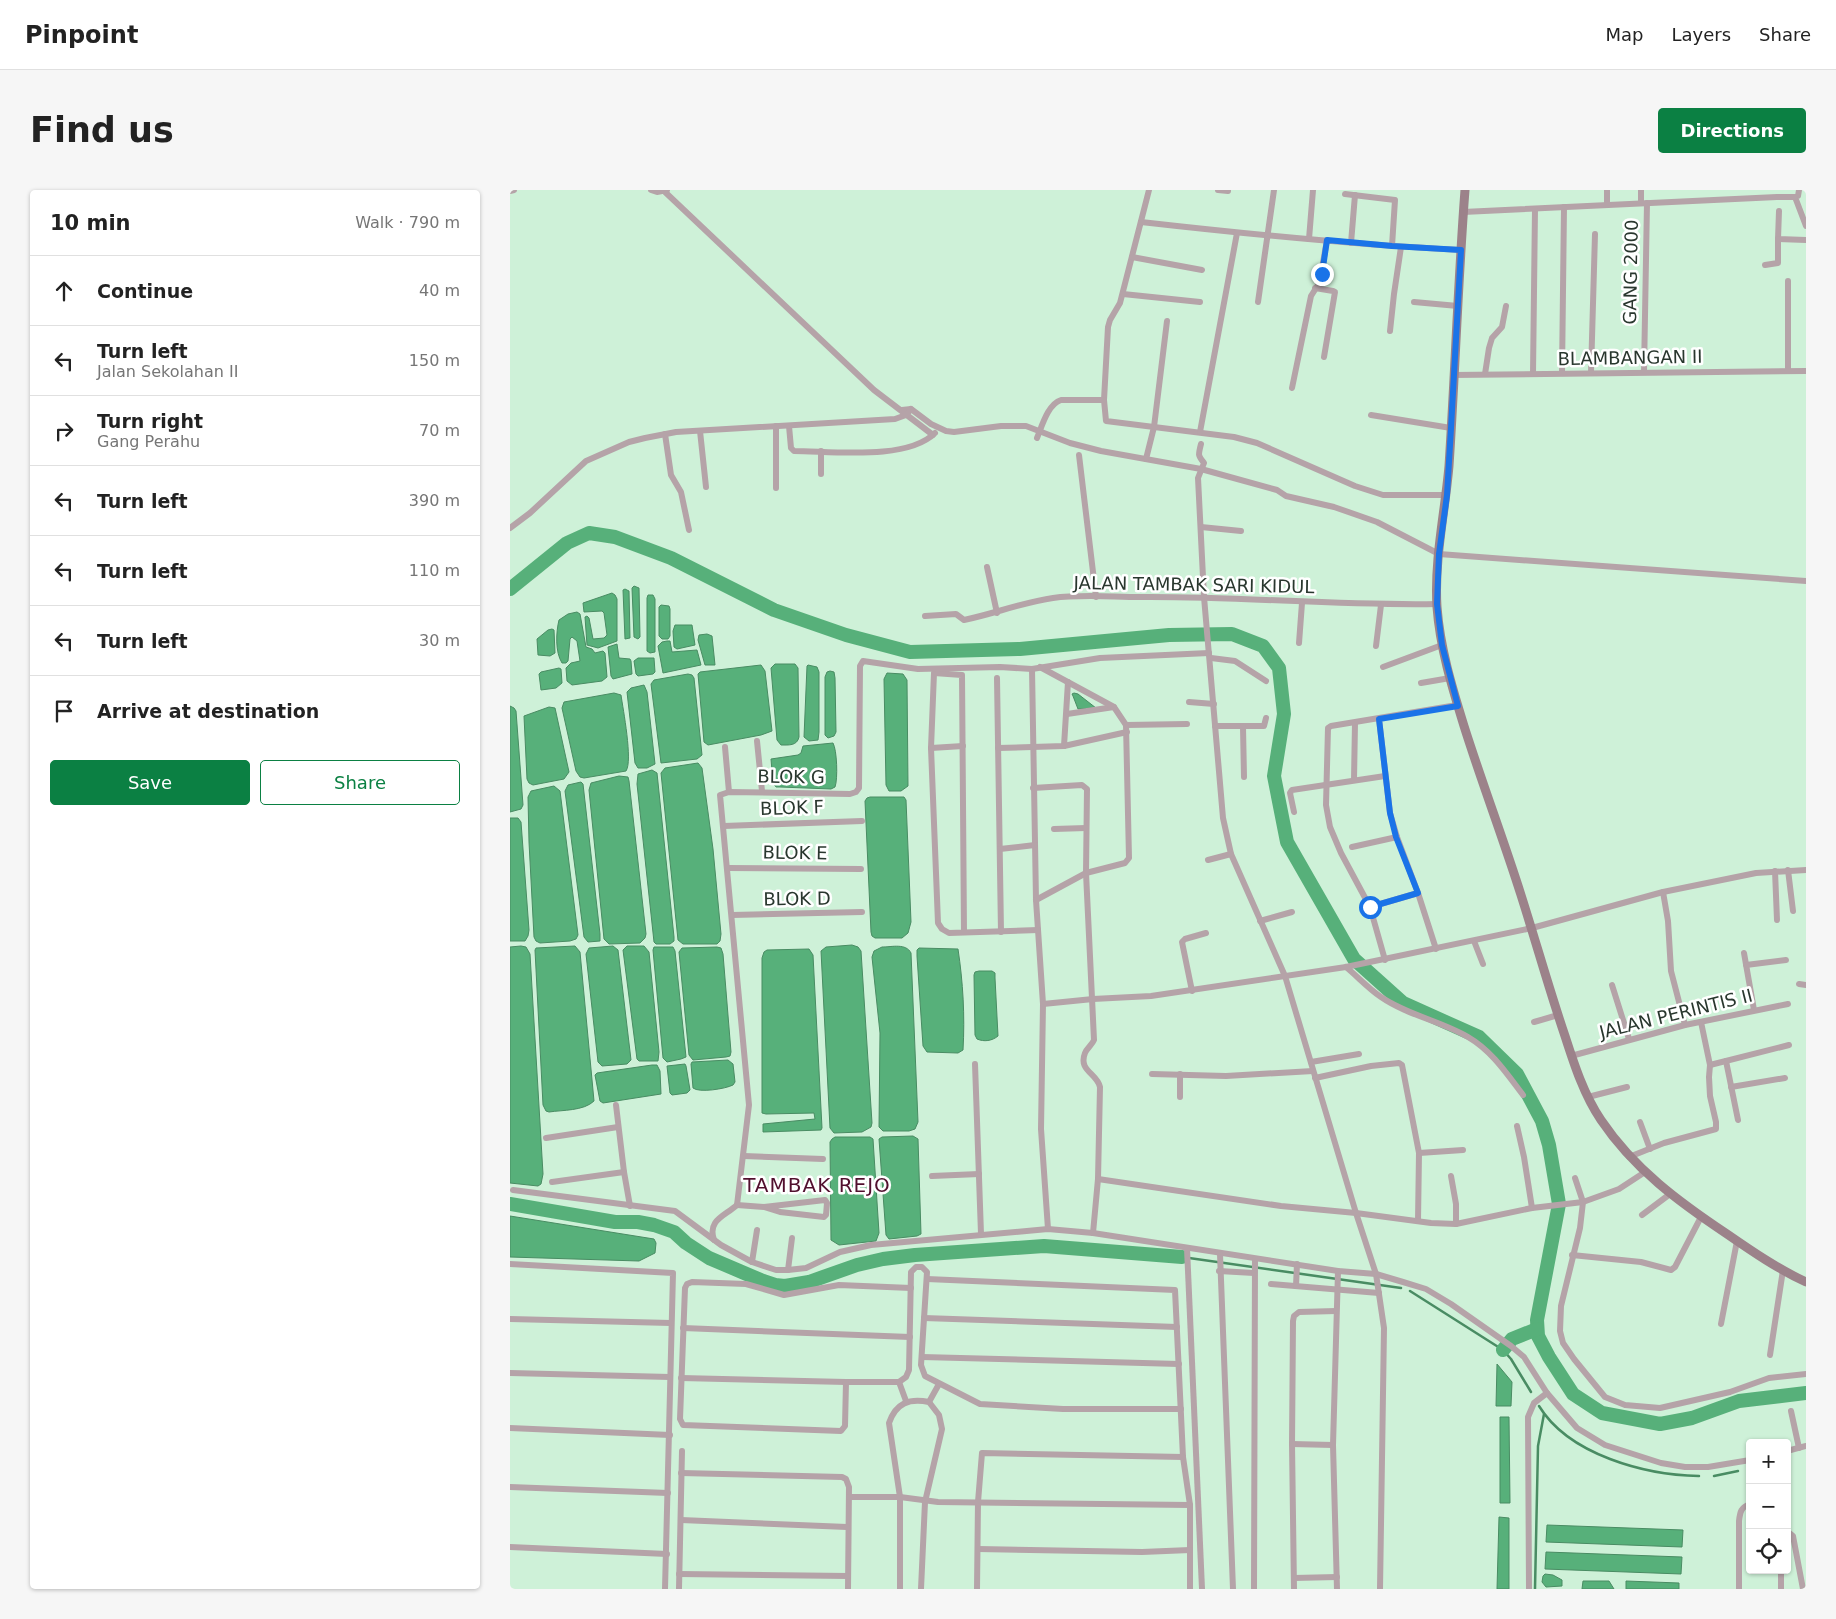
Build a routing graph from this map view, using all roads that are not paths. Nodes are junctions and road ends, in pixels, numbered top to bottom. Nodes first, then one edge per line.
1 (514, 190) edge
2 (651, 190) edge
3 (1149, 190) edge
4 (1218, 190) edge
5 (1274, 190) edge
6 (1313, 190) edge
7 (1465, 190) edge
8 (1607, 190) edge
9 (1641, 190) edge
10 (1799, 190) edge
11 (510, 191) edge
12 (666, 191) edge
13 (1228, 191) edge
14 (1777, 193) edge
15 (1345, 194) dead end
16 (1355, 195) junction
17 (1795, 197) junction
18 (1644, 203) junction
19 (1607, 205) junction
20 (1564, 207) junction
21 (1535, 209) junction
22 (1779, 211) dead end
23 (1470, 212) junction
24 (1141, 222) junction
25 (1806, 226) edge
26 (1237, 233) junction
27 (1594, 234) dead end
28 (1268, 236) junction
29 (1309, 239) junction
30 (1778, 239) junction
31 (1327, 240) junction
32 (1806, 240) edge
33 (1351, 243) junction
34 (1392, 246) junction
35 (1401, 247) junction
36 (1461, 250) junction
37 (1132, 258) junction
38 (1765, 265) dead end
39 (1202, 270) dead end
40 (1788, 281) dead end
41 (1315, 288) junction
42 (1123, 294) junction
43 (1200, 302) dead end
44 (1258, 302) dead end
45 (1414, 302) dead end
46 (1458, 306) junction
47 (1506, 306) dead end
48 (1167, 321) dead end
49 (1390, 331) dead end
50 (1324, 357) dead end
51 (1788, 371) junction
52 (1806, 371) edge
53 (1644, 372) junction
54 (1591, 373) junction
55 (1485, 374) junction
56 (1533, 374) junction
57 (1562, 374) junction
58 (1460, 375) junction
59 (1292, 388) dead end
60 (1104, 400) junction
61 (904, 413) junction
62 (1371, 416) dead end
63 (776, 426) junction
64 (789, 426) junction
65 (939, 428) junction
66 (1154, 428) junction
67 (1451, 428) junction
68 (976, 430) junction
69 (1040, 430) junction
70 (700, 431) junction
71 (1200, 432) junction
72 (665, 434) junction
73 (933, 435) junction
74 (978, 438) dead end
75 (1037, 438) dead end
76 (1201, 444) dead end
77 (821, 451) junction
78 (1079, 455) dead end
79 (1146, 459) junction
80 (1201, 469) junction
81 (821, 474) dead end
82 (706, 487) dead end
83 (776, 488) dead end
84 (1447, 495) junction
85 (1201, 527) junction
86 (510, 528) edge
87 (689, 530) dead end
88 (1241, 530) dead end
89 (1439, 554) junction
90 (987, 567) dead end
91 (1806, 581) edge
92 (1204, 596) junction
93 (1096, 597) junction
94 (1302, 603) junction
95 (1437, 604) junction
96 (1381, 605) junction
97 (997, 613) junction
98 (925, 616) dead end
99 (1299, 643) dead end
100 (1442, 645) junction
101 (1376, 646) dead end
102 (1210, 652) junction
103 (1040, 667) junction
104 (1383, 667) dead end
105 (1032, 669) junction
106 (997, 678) dead end
107 (1450, 678) junction
108 (1266, 681) dead end
109 (1068, 682) junction
110 (1421, 683) dead end
111 (1190, 702) dead end
112 (1214, 704) junction
113 (1458, 706) junction
114 (1114, 707) junction
115 (1067, 714) junction
116 (1266, 718) dead end
117 (1379, 719) junction
118 (1355, 723) junction
119 (1187, 724) dead end
120 (1126, 725) junction
121 (1215, 726) junction
122 (1243, 727) junction
123 (1127, 732) junction
124 (757, 741) dead end
125 (963, 746) junction
126 (1064, 746) junction
127 (725, 747) dead end
128 (932, 748) junction
129 (998, 748) junction
130 (1033, 748) junction
131 (1385, 776) junction
132 (1244, 777) dead end
133 (1354, 780) junction
134 (1326, 786) junction
135 (1033, 788) junction
136 (762, 791) junction
137 (729, 792) junction
138 (1294, 812) dead end
139 (862, 821) dead end
140 (724, 826) junction
141 (1086, 828) junction
142 (1054, 829) dead end
143 (1396, 837) junction
144 (1034, 845) junction
145 (1352, 846) dead end
146 (1000, 849) junction
147 (1231, 854) junction
148 (1208, 860) dead end
149 (728, 868) junction
150 (861, 869) dead end
151 (1775, 870) junction
152 (1788, 870) junction
153 (1806, 870) edge
154 (1086, 873) junction
155 (1663, 892) junction
156 (1418, 893) junction
157 (1036, 900) junction
158 (1370, 907) junction
159 (862, 912) dead end
160 (1292, 912) dead end
161 (1793, 912) dead end
162 (732, 915) junction
163 (1777, 920) dead end
164 (1260, 921) junction
165 (1532, 928) junction
166 (1038, 930) junction
167 (964, 932) junction
168 (1001, 932) junction
169 (1206, 933) dead end
170 (1474, 941) junction
171 (1436, 949) junction
172 (1744, 953) dead end
173 (1383, 960) junction
174 (1786, 960) dead end
175 (1482, 964) dead end
176 (1746, 965) junction
177 (1350, 967) junction
178 (1285, 976) junction
179 (1612, 985) dead end
180 (1192, 991) junction
181 (1093, 999) junction
182 (1044, 1004) junction
183 (1788, 1004) dead end
184 (1754, 1010) junction
185 (1558, 1015) junction
186 (1534, 1022) dead end
187 (1700, 1022) junction
188 (1685, 1025) junction
189 (1629, 1039) junction
190 (1789, 1045) dead end
191 (1359, 1054) dead end
192 (1571, 1056) junction
193 (1726, 1061) junction
194 (1311, 1062) junction
195 (974, 1064) dead end
196 (1710, 1065) junction
197 (1152, 1074) dead end
198 (1180, 1074) junction
199 (1314, 1074) junction
200 (1785, 1078) dead end
201 (1627, 1087) dead end
202 (1731, 1087) junction
203 (1523, 1095) dead end
204 (1588, 1097) junction
205 (1180, 1098) dead end
206 (616, 1105) dead end
207 (1738, 1120) dead end
208 (1640, 1122) dead end
209 (1517, 1126) dead end
210 (618, 1127) junction
211 (546, 1138) dead end
212 (1650, 1149) junction
213 (1463, 1150) dead end
214 (1419, 1153) junction
215 (744, 1156) junction
216 (1629, 1157) junction
217 (823, 1159) dead end
218 (624, 1172) junction
219 (1645, 1172) junction
220 (979, 1174) junction
221 (932, 1176) dead end
222 (1451, 1176) dead end
223 (1575, 1178) dead end
224 (1098, 1179) junction
225 (552, 1182) dead end
226 (513, 1190) dead end
227 (1670, 1194) junction
228 (1580, 1203) junction
229 (737, 1204) junction
230 (630, 1206) junction
231 (764, 1207) junction
232 (1532, 1208) junction
233 (1356, 1213) junction
234 (1642, 1216) dead end
235 (1700, 1217) junction
236 (1418, 1221) junction
237 (1456, 1224) junction
238 (1048, 1228) junction
239 (757, 1230) dead end
240 (1093, 1233) junction
241 (981, 1234) junction
242 (792, 1238) dead end
243 (714, 1240) junction
244 (1737, 1241) junction
245 (1188, 1254) junction
246 (1572, 1255) junction
247 (752, 1262) junction
248 (1219, 1262) junction
249 (510, 1264) edge
250 (1297, 1264) junction
251 (1254, 1267) junction
252 (788, 1270) junction
253 (1783, 1270) junction
254 (1376, 1277) junction
255 (927, 1279) junction
256 (1296, 1279) junction
257 (1337, 1281) junction
258 (1806, 1282) edge
259 (1271, 1284) dead end
260 (910, 1288) junction
261 (1378, 1291) junction
262 (1336, 1311) junction
263 (924, 1318) junction
264 (510, 1320) edge
265 (671, 1324) junction
266 (1721, 1324) dead end
267 (1177, 1327) junction
268 (683, 1328) junction
269 (910, 1337) junction
270 (1770, 1355) dead end
271 (922, 1357) junction
272 (1179, 1364) junction
273 (510, 1373) edge
274 (1806, 1374) edge
275 (670, 1377) junction
276 (681, 1378) junction
277 (846, 1382) junction
278 (899, 1382) junction
279 (940, 1384) junction
280 (1544, 1395) junction
281 (906, 1401) junction
282 (929, 1402) junction
283 (1181, 1409) junction
284 (1791, 1411) dead end
285 (510, 1428) edge
286 (670, 1435) junction
287 (1292, 1444) junction
288 (1333, 1445) junction
289 (1803, 1447) edge
290 (682, 1451) dead end
291 (1183, 1457) junction
292 (1746, 1461) edge
293 (681, 1473) junction
294 (510, 1487) edge
295 (668, 1493) junction
296 (848, 1497) junction
297 (900, 1497) junction
298 (925, 1502) junction
299 (978, 1502) junction
300 (1190, 1505) junction
301 (1746, 1505) edge
302 (681, 1520) junction
303 (847, 1527) junction
304 (1791, 1534) edge
305 (510, 1547) edge
306 (978, 1549) junction
307 (1190, 1550) junction
308 (667, 1554) junction
309 (679, 1574) junction
310 (1782, 1574) edge
311 (848, 1576) junction
312 (1337, 1577) junction
313 (1294, 1578) junction
314 (665, 1589) edge
315 (679, 1589) edge
316 (848, 1589) edge
317 (900, 1589) edge
318 (921, 1589) edge
319 (978, 1589) edge
320 (1190, 1589) edge
321 (1202, 1589) edge
322 (1233, 1589) edge
323 (1254, 1589) edge
324 (1294, 1589) edge
325 (1337, 1589) edge
326 (1380, 1589) edge
327 (1529, 1589) edge
328 (1739, 1589) edge
329 (1781, 1589) edge
330 (1803, 1589) edge

1 - 11 street
2 - 12 street
3 - 24 street
4 - 13 street
5 - 28 street
6 - 29 street
7 - 23 street
8 - 19 street
9 - 18 street, GANG 2000
10 - 17 street
12 - 61 street
14 - 17 street
14 - 18 street
15 - 16 street
16 - 33 street
16 - 34 street
17 - 25 street
18 - 19 street
18 - 53 street, GANG 2000
19 - 20 street
20 - 21 street
20 - 57 street
21 - 23 street
21 - 56 street
22 - 30 street
23 - 36 street
24 - 26 street
24 - 37 street
26 - 28 street
26 - 71 street
27 - 54 street
28 - 29 street
28 - 44 street
29 - 31 street
30 - 32 street
30 - 38 street
31 - 33 street
31 - 41 street
33 - 34 street
34 - 35 street
35 - 36 street
35 - 49 street
36 - 46 street
37 - 39 street
37 - 42 street
40 - 51 street
41 - 50 street
41 - 59 street
42 - 43 street
42 - 60 street
45 - 46 street
46 - 58 street
47 - 55 street
48 - 66 street
51 - 52 street, BLAMBANGAN II
51 - 53 street, BLAMBANGAN II
53 - 54 street, BLAMBANGAN II
54 - 57 street, BLAMBANGAN II
55 - 56 street, BLAMBANGAN II
55 - 58 street, BLAMBANGAN II
56 - 57 street, BLAMBANGAN II
58 - 67 street
60 - 66 street
60 - 69 street
61 - 64 street
61 - 65 street
61 - 73 street
62 - 67 street
63 - 64 street
63 - 70 street
63 - 83 street
64 - 77 street
65 - 68 street
65 - 73 street
66 - 71 street
66 - 79 street
67 - 84 street
68 - 69 street
68 - 74 street
69 - 75 street
69 - 79 street
70 - 72 street
70 - 82 street
71 - 84 street
72 - 86 street
72 - 87 street
73 - 77 street
76 - 80 street
77 - 81 street
78 - 93 street
79 - 80 street
80 - 85 street
80 - 89 street
84 - 89 street
85 - 88 street
85 - 92 street
89 - 91 street
89 - 95 street
90 - 97 street
92 - 93 street, JALAN TAMBAK SARI KIDUL
92 - 94 street, JALAN TAMBAK SARI KIDUL
92 - 102 street
93 - 97 street, JALAN TAMBAK SARI KIDUL
94 - 96 street, JALAN TAMBAK SARI KIDUL
94 - 99 street
95 - 96 street, JALAN TAMBAK SARI KIDUL
95 - 100 street
96 - 101 street
97 - 98 street, JALAN TAMBAK SARI KIDUL
100 - 104 street
100 - 107 street
102 - 103 street
102 - 108 street
102 - 112 street
103 - 105 street
103 - 109 street
105 - 130 street
105 - 136 street, BLOK G
106 - 129 street
107 - 110 street
107 - 113 street
109 - 114 street
109 - 115 street
111 - 112 street
112 - 121 street
113 - 117 street
113 - 165 street
114 - 115 street
114 - 120 street
115 - 126 street
116 - 122 street
117 - 118 street
117 - 131 street
118 - 133 street
118 - 134 street
119 - 120 street
120 - 123 street
121 - 122 street
121 - 147 street
122 - 132 street
123 - 126 street
123 - 154 street
124 - 136 street
125 - 128 street
125 - 128 street
125 - 167 street
126 - 130 street
127 - 137 street
128 - 167 street
129 - 130 street
129 - 146 street
130 - 135 street
131 - 133 street
131 - 143 street
133 - 134 street
134 - 138 street
134 - 158 street
135 - 141 street
135 - 144 street
136 - 137 street, BLOK G
137 - 140 street, BLOK G
139 - 140 street, BLOK F
140 - 149 street
141 - 142 street
141 - 154 street
143 - 145 street
143 - 156 street
144 - 146 street
144 - 157 street
146 - 168 street
147 - 148 street
147 - 164 street
149 - 150 street, BLOK E
149 - 162 street
151 - 152 street
151 - 155 street
151 - 163 street
152 - 153 street
152 - 161 street
154 - 157 street
154 - 181 street
155 - 165 street
155 - 188 street
156 - 158 street
156 - 171 street
157 - 166 street
158 - 173 street
159 - 162 street, BLOK D
160 - 164 street
162 - 215 street
164 - 178 street
165 - 170 street
165 - 185 street
166 - 168 street
166 - 182 street
167 - 168 street
169 - 180 street
170 - 171 street
170 - 175 street
171 - 173 street
172 - 176 street
173 - 177 street
174 - 176 street
176 - 184 street
177 - 178 street
177 - 203 street
178 - 180 street
178 - 194 street
179 - 189 street
180 - 181 street
181 - 182 street
181 - 224 street
182 - 238 street
183 - 184 street, JALAN PERINTIS II
184 - 187 street, JALAN PERINTIS II
185 - 186 street
185 - 192 street
187 - 188 street, JALAN PERINTIS II
187 - 196 street
188 - 189 street, JALAN PERINTIS II
189 - 192 street, JALAN PERINTIS II
190 - 193 street
191 - 194 street
192 - 204 street
193 - 196 street
193 - 202 street
194 - 199 street
195 - 220 street
196 - 212 street
197 - 198 street
198 - 199 street
198 - 205 street
199 - 214 street
199 - 233 street
200 - 202 street
201 - 204 street
202 - 207 street
204 - 216 street
206 - 210 street
208 - 212 street
209 - 232 street
210 - 211 street
210 - 218 street
212 - 216 street
213 - 214 street
214 - 236 street
215 - 217 street
215 - 229 street
216 - 219 street
218 - 225 street
218 - 230 street
219 - 227 street
219 - 228 street
220 - 221 street
220 - 241 street
222 - 237 street
223 - 228 street
224 - 233 street
224 - 240 street
226 - 230 street
227 - 234 street
227 - 235 street
228 - 232 street
228 - 246 street
229 - 231 street
229 - 243 street
230 - 243 street
231 - 231 street
232 - 237 street
233 - 236 street
233 - 254 street
235 - 244 street
235 - 246 street
236 - 237 street
238 - 240 street
238 - 241 street
239 - 247 street
240 - 245 street
241 - 252 street
242 - 252 street
243 - 247 street
244 - 253 street
244 - 266 street
245 - 248 street
245 - 321 street
246 - 274 street
247 - 252 street
248 - 251 street
248 - 251 street
248 - 322 street
249 - 265 street
250 - 251 street
250 - 256 street
250 - 257 street
251 - 323 street
253 - 258 street
253 - 270 street
254 - 257 street
254 - 261 street
254 - 280 street
255 - 260 street
255 - 263 street
255 - 267 street
256 - 257 street
256 - 259 street
257 - 261 street
257 - 262 street
260 - 268 street
260 - 269 street
261 - 326 street
262 - 287 street
262 - 288 street
263 - 267 street
263 - 271 street
264 - 265 street
265 - 275 street
267 - 272 street
268 - 269 street
268 - 276 street
269 - 278 street
271 - 272 street
271 - 279 street
272 - 283 street
273 - 275 street
275 - 286 street
276 - 277 street
276 - 277 street
277 - 278 street
278 - 281 street
279 - 282 street
279 - 283 street
280 - 292 street
280 - 327 street
281 - 282 street
281 - 297 street
282 - 298 street
283 - 291 street
284 - 289 street
285 - 286 street
286 - 295 street
287 - 288 street
287 - 313 street
288 - 312 street
290 - 293 street
291 - 299 street
291 - 300 street
293 - 296 street
293 - 302 street
294 - 295 street
295 - 308 street
296 - 297 street
296 - 303 street
297 - 298 street
297 - 317 street
298 - 299 street
298 - 318 street
299 - 300 street
299 - 306 street
300 - 307 street
301 - 328 street
302 - 303 street
302 - 309 street
303 - 311 street
304 - 330 street
305 - 308 street
306 - 307 street
306 - 319 street
307 - 320 street
308 - 314 street
309 - 311 street
309 - 315 street
310 - 329 street
311 - 316 street
312 - 313 street
312 - 325 street
313 - 324 street

